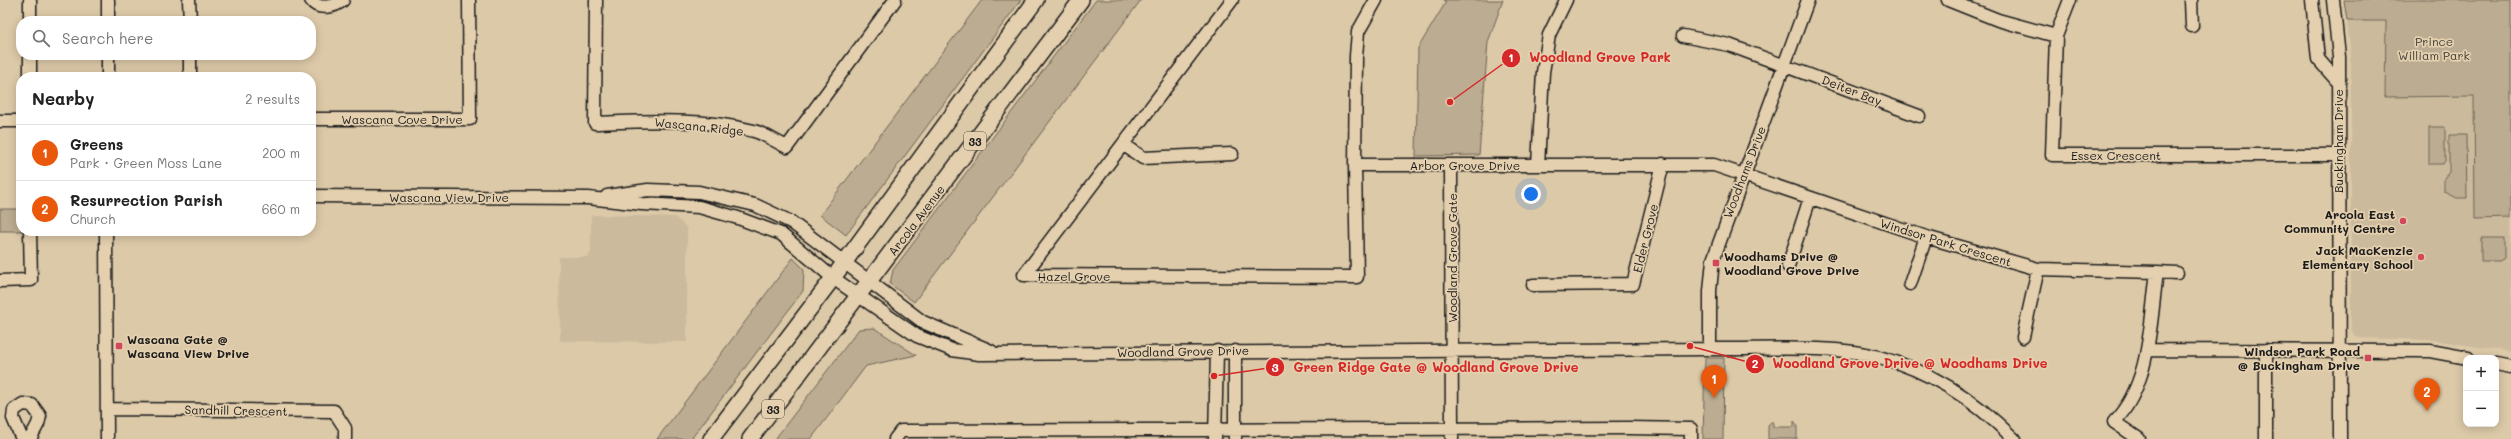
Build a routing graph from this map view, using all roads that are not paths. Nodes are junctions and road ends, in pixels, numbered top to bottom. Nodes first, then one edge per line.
1 (30, 0) edge
2 (108, 0) edge
3 (189, 0) edge
4 (311, 0) edge
5 (343, 0) edge
6 (469, 0) edge
7 (596, 0) edge
8 (895, 0) edge
9 (1036, 0) edge
10 (1081, 0) edge
11 (1232, 0) edge
12 (1376, 0) edge
13 (1566, 0) edge
14 (1808, 0) edge
15 (1948, 0) edge
16 (2070, 0) edge
17 (2191, 0) edge
18 (2312, 0) edge
19 (2333, 0) edge
20 (30, 16) edge
21 (108, 16) edge
22 (190, 16) edge
23 (2192, 26) dead end
24 (1682, 36) dead end
25 (2056, 36) junction
26 (30, 60) edge
27 (108, 60) edge
28 (190, 60) edge
29 (1784, 64) junction
30 (30, 72) edge
31 (108, 72) edge
32 (190, 72) edge
33 (2339, 83) junction
34 (1919, 116) dead end
35 (316, 119) edge
36 (0, 121) edge
37 (16, 121) edge
38 (1123, 144) junction
39 (1232, 154) dead end
40 (2338, 155) junction
41 (1663, 164) junction
42 (1355, 165) junction
43 (1451, 165) junction
44 (1538, 165) junction
45 (1743, 175) junction
46 (316, 196) edge
47 (588, 198) junction
48 (1810, 198) junction
49 (30, 236) edge
50 (106, 236) edge
51 (1926, 238) junction
52 (843, 264) junction
53 (1788, 266) dead end
54 (2038, 269) junction
55 (2157, 272) junction
56 (2177, 273) dead end
57 (833, 278) junction
58 (0, 281) edge
59 (869, 282) junction
60 (1910, 284) dead end
61 (1534, 285) dead end
62 (859, 296) junction
63 (2023, 337) dead end
64 (1710, 349) junction
65 (1235, 350) junction
66 (2147, 350) junction
67 (2266, 350) junction
68 (2339, 350) junction
69 (1217, 351) junction
70 (1452, 351) junction
71 (999, 354) junction
72 (2463, 357) edge
73 (2499, 365) edge
74 (2511, 367) edge
75 (107, 409) junction
76 (1215, 434) edge
77 (1452, 434) edge
78 (1235, 435) edge
79 (22, 439) edge
80 (30, 439) edge
81 (107, 439) edge
82 (345, 439) edge
83 (711, 439) edge
84 (750, 439) edge
85 (895, 439) edge
86 (1691, 439) edge
87 (2014, 439) edge
88 (2139, 439) edge
89 (2266, 439) edge
90 (2340, 439) edge

1 - 20 street
2 - 21 street
3 - 22 street
4 - 5 street
6 - 35 street, Wascana Cove Drive
7 - 8 street, Wascana Ridge
9 - 52 main road, 33
10 - 59 main road, Arcola Avenue / 33
11 - 38 street, Hazel Grove
12 - 42 street
13 - 44 street
14 - 29 street, Woodhams Drive
15 - 25 street
16 - 25 street, Essex Crescent
17 - 23 street
18 - 33 street, Buckingham Drive
19 - 33 street, Buckingham Drive
24 - 29 street, Deiter Bay
25 - 40 street, Essex Crescent
26 - 30 street
27 - 31 street
28 - 32 street
29 - 34 street, Deiter Bay
29 - 45 street, Woodhams Drive
33 - 40 street, Buckingham Drive
36 - 37 street
38 - 39 street
38 - 42 street, Hazel Grove
40 - 68 street, Buckingham Drive
41 - 44 street, Arbor Grove Drive
41 - 45 street, Arbor Grove Drive
41 - 61 street, Elder Grove
42 - 43 street, Arbor Grove Drive
43 - 44 street, Arbor Grove Drive
43 - 70 street, Woodland Grove Gate
45 - 48 street, Windsor Park Crescent
45 - 64 street, Woodhams Drive
46 - 47 street, Wascana View Drive
47 - 52 street, Wascana View Drive
47 - 57 street, Wascana View Drive
48 - 51 street, Windsor Park Crescent
48 - 53 street
49 - 58 street
50 - 75 street
51 - 54 street, Windsor Park Crescent
51 - 60 street
52 - 57 main road, 33
52 - 59 street, Wascana View Drive
54 - 55 street, Windsor Park Crescent
54 - 63 street
55 - 56 street, Windsor Park Crescent
55 - 66 street
57 - 62 street, Wascana View Drive
57 - 83 main road, 33
59 - 62 main road, Arcola Avenue / 33
59 - 71 street, Woodland Grove Drive
62 - 71 street, Woodland Grove Drive
62 - 84 main road, Arcola Avenue / 33
64 - 70 street, Woodland Grove Drive
64 - 87 street, Woodland Grove Drive
65 - 69 street, Woodland Grove Drive
65 - 70 street, Woodland Grove Drive
65 - 78 street
66 - 67 street
66 - 88 street
67 - 68 street
67 - 89 street
68 - 72 street
68 - 90 street, Buckingham Drive
69 - 71 street, Woodland Grove Drive
69 - 76 street
70 - 77 street, Woodland Grove Gate
73 - 74 street
75 - 81 street
75 - 82 street, Sandhill Crescent
76 - 78 street
76 - 85 street
77 - 78 street
77 - 86 street
79 - 80 street

